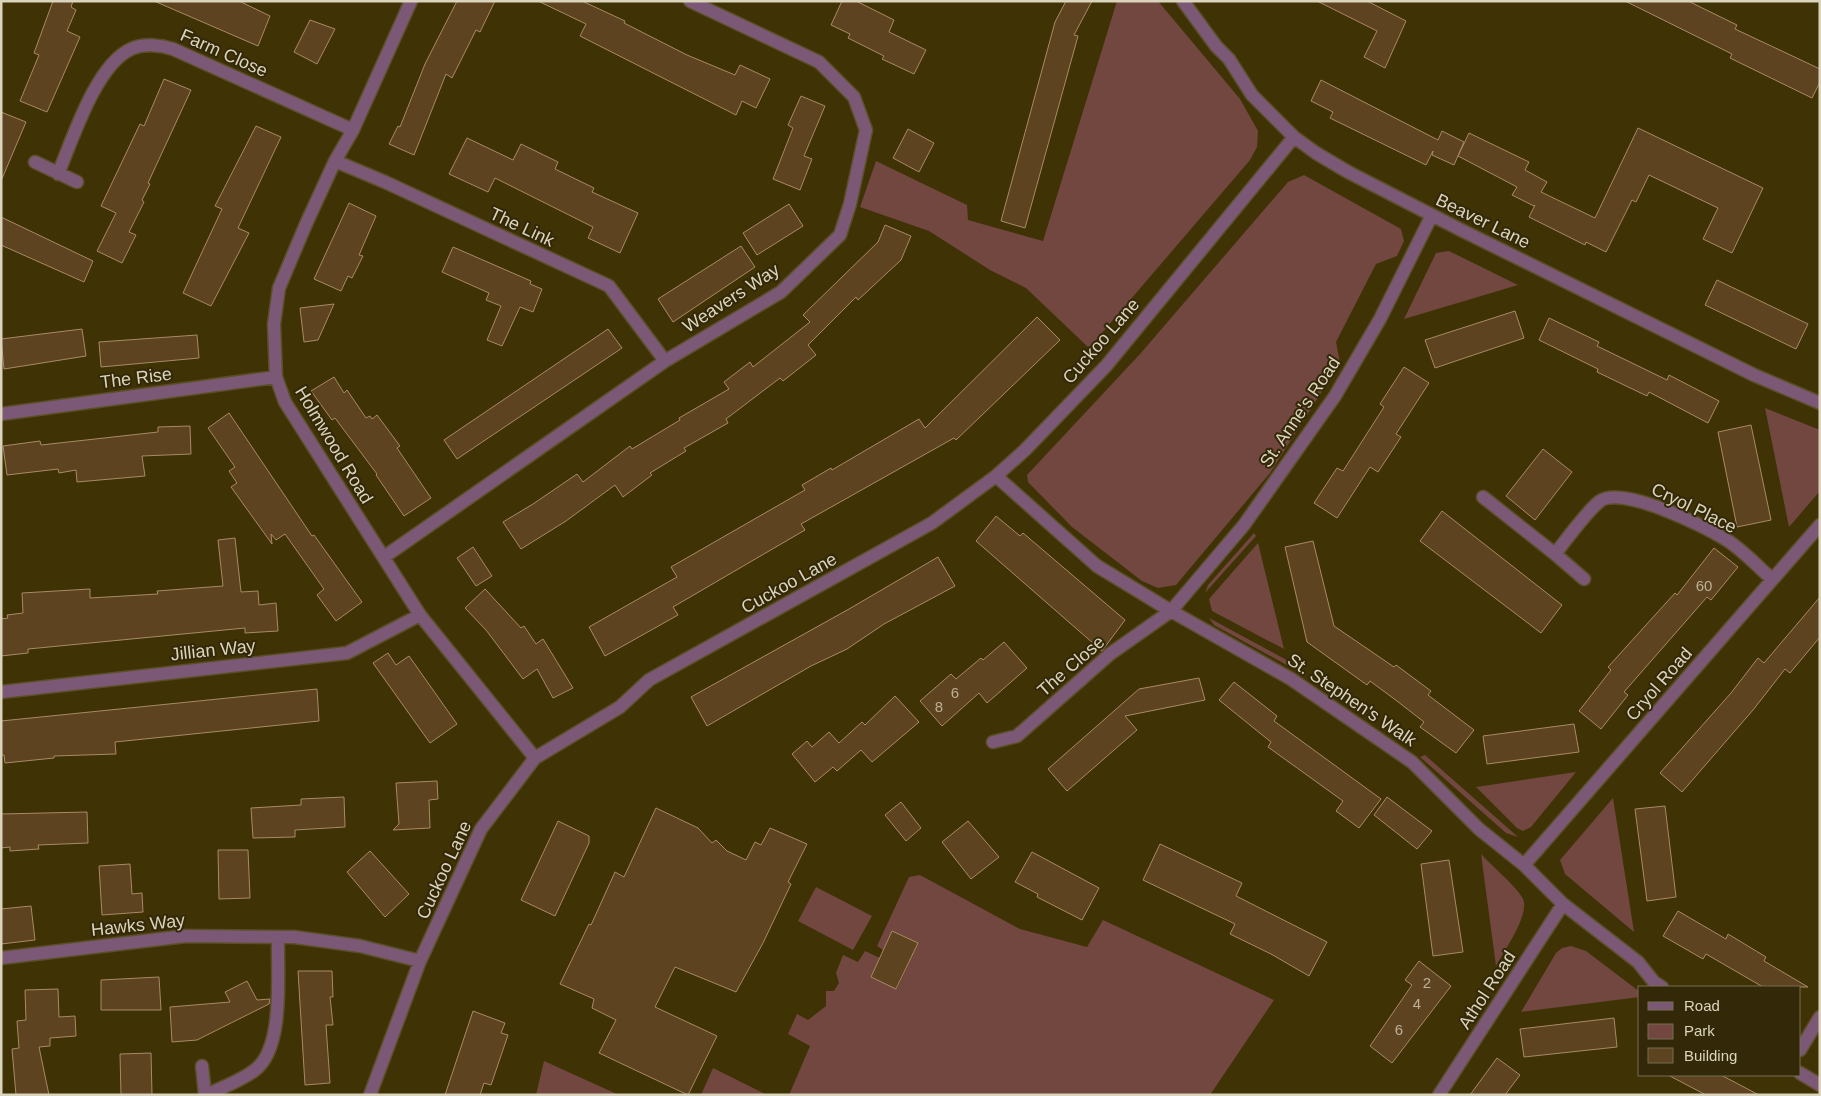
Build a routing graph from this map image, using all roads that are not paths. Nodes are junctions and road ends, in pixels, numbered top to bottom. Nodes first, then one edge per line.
1 (411, 1) edge
2 (690, 1) edge
3 (1182, 1) edge
4 (353, 130) junction
5 (1294, 138) junction
6 (335, 161) junction
7 (35, 162) dead end
8 (58, 174) junction
9 (77, 182) dead end
10 (1432, 215) junction
11 (665, 361) junction
12 (276, 378) junction
13 (1820, 403) edge
14 (1, 414) edge
15 (996, 476) junction
16 (1483, 497) dead end
17 (1820, 525) edge
18 (1555, 554) junction
19 (384, 557) junction
20 (1584, 579) dead end
21 (1772, 579) junction
22 (1171, 611) junction
23 (420, 615) junction
24 (1, 692) edge
25 (993, 742) dead end
26 (535, 758) junction
27 (1524, 865) junction
28 (1563, 904) junction
29 (278, 937) junction
30 (1, 958) edge
31 (420, 961) junction
32 (1660, 986) edge
33 (1820, 1017) edge
34 (1801, 1048) edge
35 (202, 1066) dead end
36 (1801, 1074) edge
37 (1820, 1085) edge
38 (206, 1095) edge
39 (370, 1095) edge
40 (1439, 1095) edge

1 - 4 street, Holmwood Road
2 - 11 street, Weavers Way
3 - 5 street, Beaver Lane
4 - 6 street, Holmwood Road
4 - 8 street, Farm Close
5 - 10 street, Beaver Lane
5 - 15 street, Cuckoo Lane
6 - 11 street, The Link
6 - 12 street, Holmwood Road
7 - 8 street
8 - 9 street
10 - 13 street, Beaver Lane
10 - 22 street, St. Anne's Road
11 - 19 street, Weavers Way
12 - 14 street, The Rise
12 - 19 street, Holmwood Road
15 - 22 street, St. Stephen's Walk
15 - 26 street, Cuckoo Lane
16 - 18 street
17 - 21 street, Cryol Road
18 - 20 street
18 - 21 street, Cryol Place
19 - 23 street, Holmwood Road
21 - 27 street, Cryol Road
22 - 25 street, The Close
22 - 27 street, St. Stephen's Walk
23 - 24 street, Jillian Way
23 - 26 street, Holmwood Road
26 - 31 street, Cuckoo Lane
27 - 28 street, St. Stephen's Walk
28 - 32 street, St. Stephen's Walk
28 - 40 street, Athol Road
29 - 30 street, Hawks Way
29 - 31 street, Hawks Way
29 - 38 street
31 - 39 street, Cuckoo Lane
33 - 34 street
35 - 38 street
36 - 37 street

